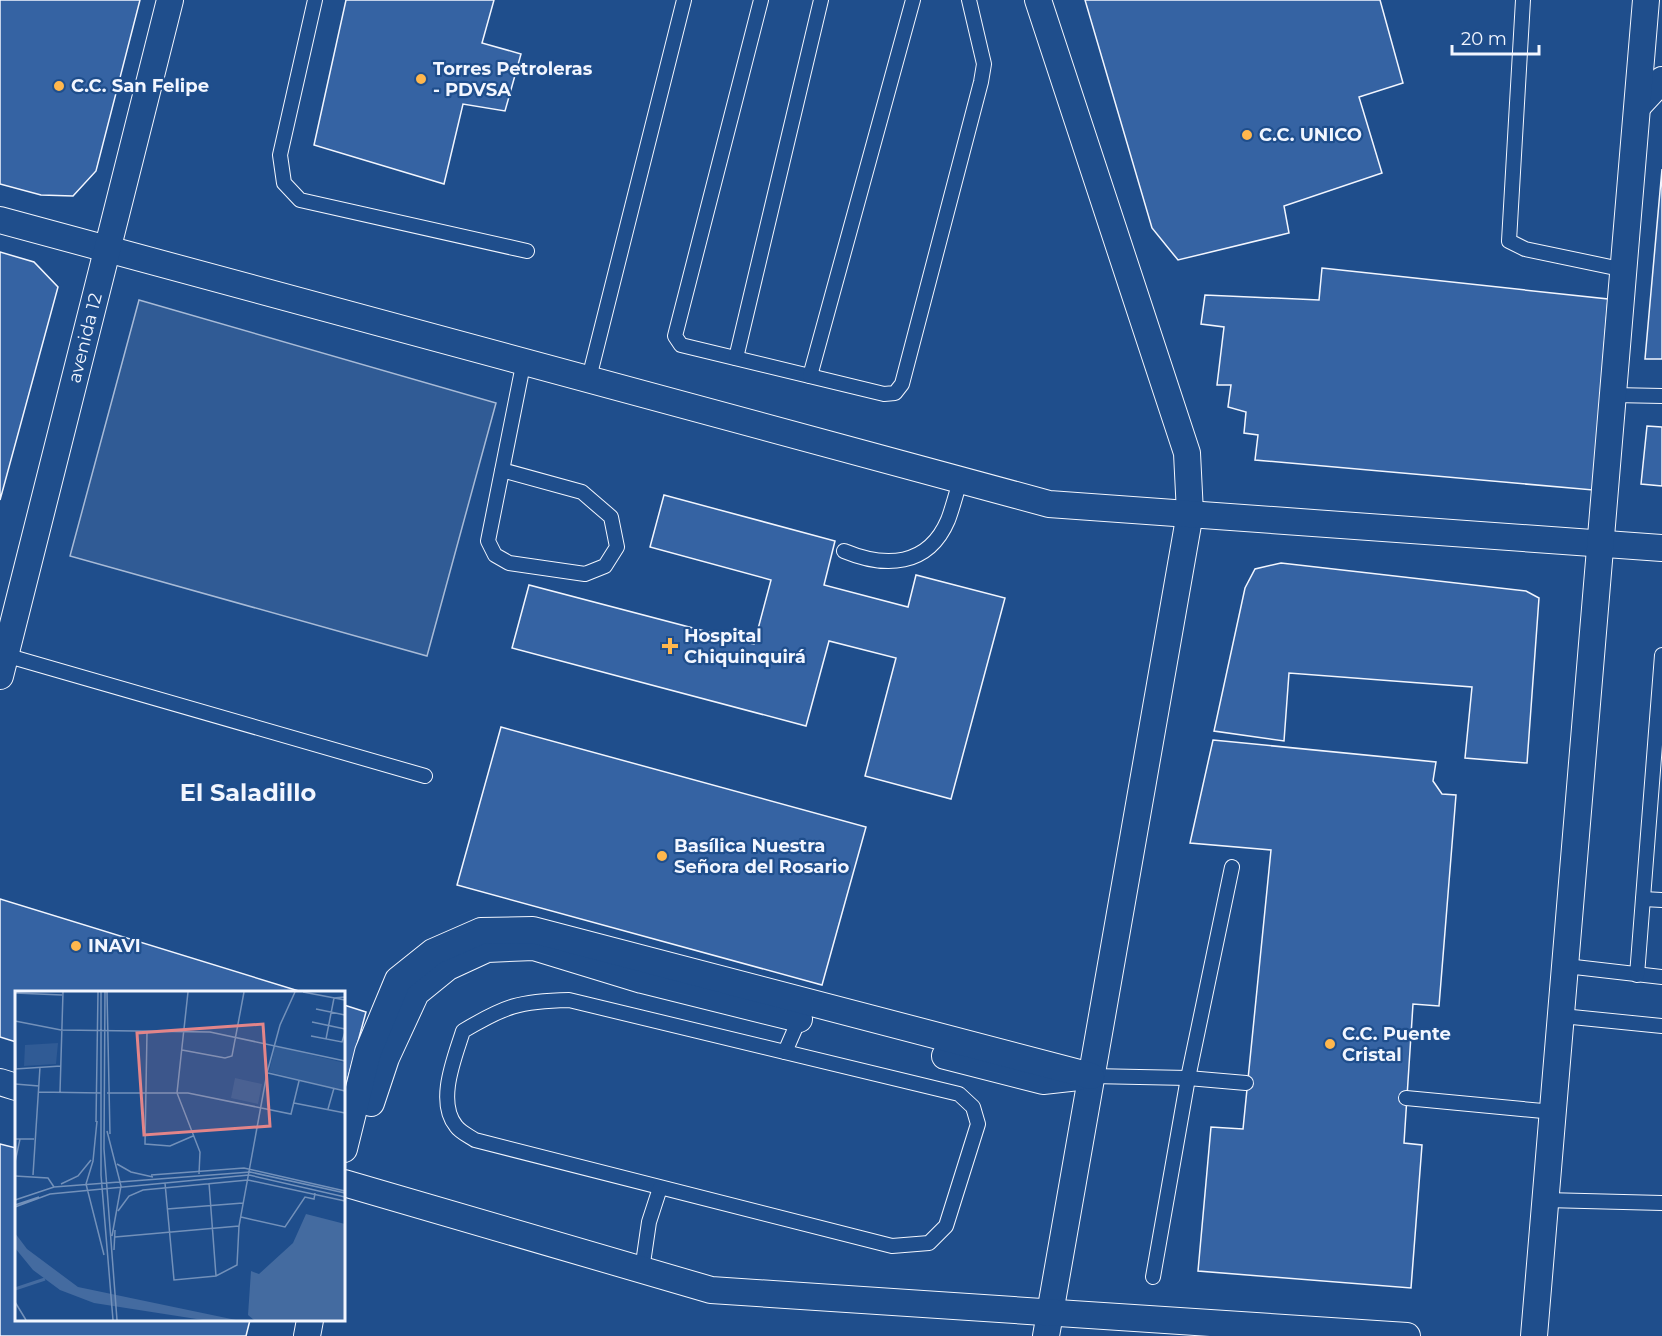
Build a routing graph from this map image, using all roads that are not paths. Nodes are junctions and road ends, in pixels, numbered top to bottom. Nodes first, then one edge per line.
1 (170, 0) edge
2 (315, 0) edge
3 (684, 0) edge
4 (761, 0) edge
5 (821, 0) edge
6 (913, 0) edge
7 (969, 0) edge
8 (1038, 0) edge
9 (1523, 0) edge
10 (1651, 9) edge
11 (1662, 80) edge
12 (1638, 106) junction
13 (0, 220) edge
14 (107, 249) junction
15 (527, 252) dead end
16 (1625, 270) junction
17 (736, 358) junction
18 (524, 360) junction
19 (810, 376) junction
20 (590, 378) junction
21 (1614, 395) junction
22 (1662, 396) edge
23 (502, 470) junction
24 (961, 480) junction
25 (1190, 513) junction
26 (1602, 543) junction
27 (1662, 548) edge
28 (844, 550) dead end
29 (1662, 656) edge
30 (3, 665) edge
31 (1659, 728) edge
32 (425, 776) dead end
33 (1655, 819) edge
34 (1232, 867) dead end
35 (1643, 899) junction
36 (1662, 900) edge
37 (1566, 966) junction
38 (1637, 975) junction
39 (1662, 977) edge
40 (802, 1011) junction
41 (1562, 1016) junction
42 (1662, 1026) edge
43 (785, 1052) junction
44 (1091, 1076) junction
45 (1188, 1078) junction
46 (0, 1082) edge
47 (1246, 1083) dead end
48 (15, 1087) edge
49 (1406, 1098) dead end
50 (1554, 1112) junction
51 (345, 1145) edge
52 (345, 1171) edge
53 (345, 1183) edge
54 (660, 1188) junction
55 (1546, 1200) junction
56 (1662, 1203) edge
57 (642, 1270) junction
58 (1153, 1277) dead end
59 (310, 1321) edge
60 (1048, 1325) edge
61 (307, 1336) edge
62 (1407, 1336) edge
63 (1534, 1336) edge

1 - 14 street, avenida 12
2 - 15 lane
3 - 20 lane
4 - 17 lane
5 - 17 lane
6 - 19 lane
7 - 19 lane
8 - 25 street
9 - 16 lane
10 - 12 street
11 - 12 street
12 - 16 street
13 - 14 street
14 - 18 street
14 - 30 street, avenida 12
16 - 21 street
17 - 19 lane
18 - 20 street
18 - 23 lane
20 - 24 street
21 - 22 lane
21 - 26 street
23 - 23 lane
24 - 25 street
24 - 28 lane
25 - 26 street
25 - 44 street
26 - 27 street
26 - 37 street
29 - 31 lane
30 - 32 lane
31 - 33 lane
33 - 35 lane
34 - 45 lane
35 - 36 lane
35 - 38 lane
37 - 38 lane
37 - 41 street
38 - 39 lane
40 - 43 lane
40 - 44 street
40 - 51 street
40 - 52 street
41 - 42 lane
41 - 50 street
43 - 54 lane
43 - 54 lane
44 - 45 lane
44 - 60 street
45 - 47 lane
45 - 58 lane
46 - 48 street
49 - 50 lane
50 - 55 street
53 - 57 street
54 - 57 lane
55 - 56 lane
55 - 63 street
57 - 60 street
59 - 61 street
60 - 62 street

